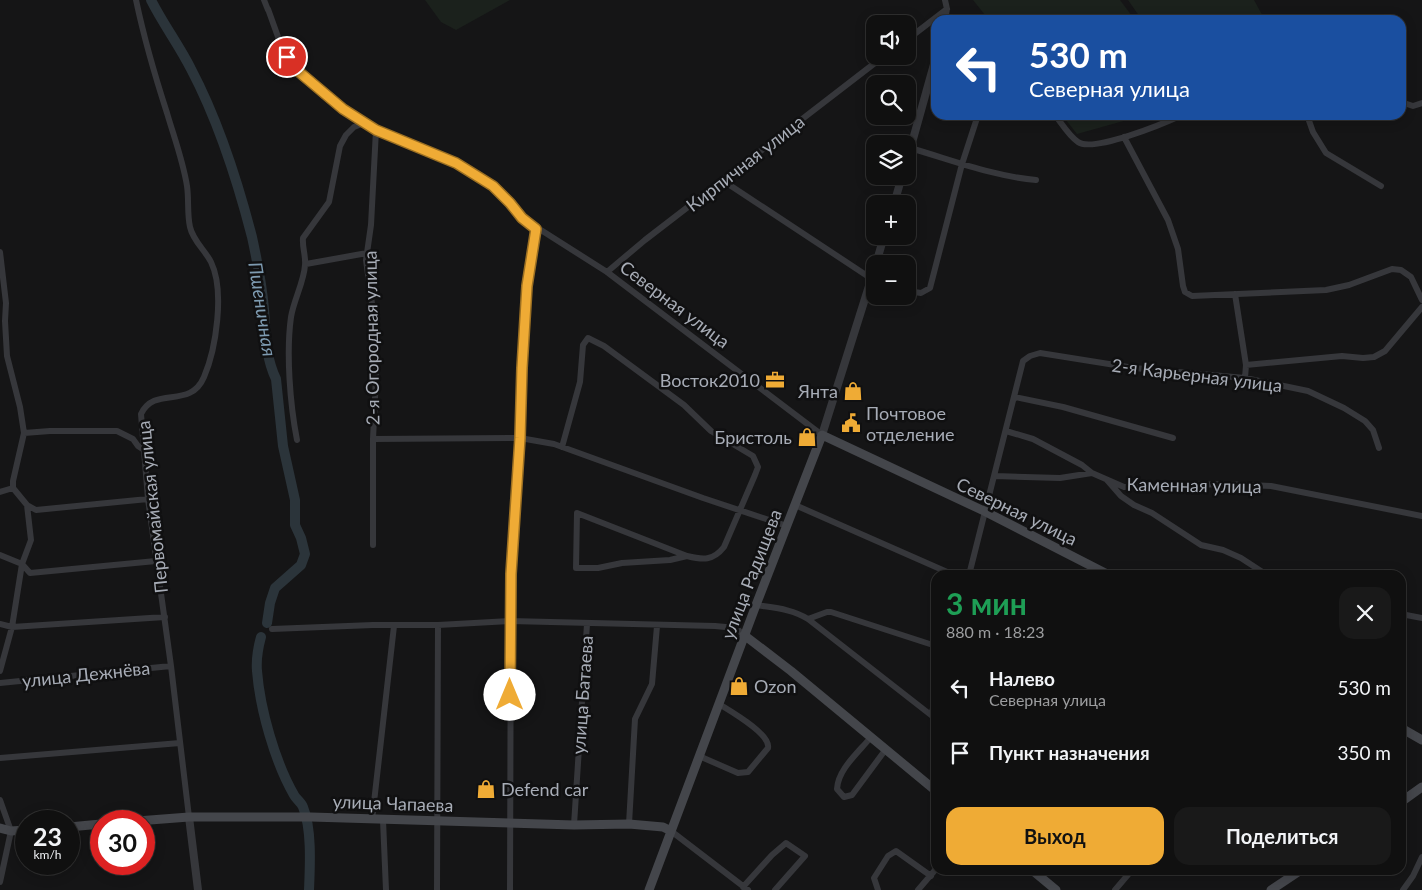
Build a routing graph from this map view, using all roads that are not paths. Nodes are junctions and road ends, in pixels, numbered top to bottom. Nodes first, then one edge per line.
1 (136, 0) edge
2 (264, 0) edge
3 (945, 0) edge
4 (946, 9) junction
5 (938, 15) edge
6 (945, 15) edge
7 (931, 21) edge
8 (916, 33) edge
9 (872, 65) edge
10 (931, 74) edge
11 (1422, 103) edge
12 (1406, 104) edge
13 (976, 120) edge
14 (1059, 120) edge
15 (1171, 120) edge
16 (1308, 120) edge
17 (364, 123) junction
18 (376, 130) junction
19 (914, 135) edge
20 (1124, 138) junction
21 (916, 150) edge
22 (962, 164) junction
23 (722, 180) junction
24 (1036, 180) dead end
25 (1381, 186) dead end
26 (536, 229) junction
27 (0, 252) edge
28 (367, 252) junction
29 (306, 264) junction
30 (607, 272) junction
31 (866, 275) edge
32 (2, 289) edge
33 (916, 292) edge
34 (1235, 294) junction
35 (1422, 300) edge
36 (866, 301) edge
37 (1422, 307) edge
38 (1246, 365) junction
39 (1245, 378) junction
40 (1014, 397) junction
41 (1006, 431) junction
42 (24, 433) junction
43 (822, 436) junction
44 (520, 438) junction
45 (1173, 438) dead end
46 (373, 439) junction
47 (297, 440) dead end
48 (562, 447) junction
49 (1379, 448) dead end
50 (144, 450) junction
51 (1092, 473) junction
52 (995, 476) junction
53 (1106, 479) junction
54 (13, 488) junction
55 (0, 492) edge
56 (148, 499) junction
57 (27, 505) junction
58 (795, 505) junction
59 (740, 511) junction
60 (984, 511) junction
61 (1422, 516) edge
62 (787, 526) junction
63 (373, 546) dead end
64 (0, 555) edge
65 (687, 556) junction
66 (156, 561) junction
67 (22, 564) junction
68 (943, 570) edge
69 (970, 570) edge
70 (1099, 570) edge
71 (1259, 570) edge
72 (756, 605) junction
73 (1406, 615) edge
74 (165, 617) junction
75 (1422, 618) edge
76 (808, 619) junction
77 (510, 621) junction
78 (0, 624) edge
79 (587, 624) junction
80 (394, 626) junction
81 (438, 626) junction
82 (656, 626) junction
83 (12, 627) junction
84 (272, 629) dead end
85 (744, 635) junction
86 (931, 644) edge
87 (171, 666) junction
88 (0, 671) edge
89 (0, 683) edge
90 (719, 704) junction
91 (931, 715) edge
92 (1406, 731) edge
93 (871, 737) junction
94 (1422, 740) edge
95 (180, 742) junction
96 (886, 749) junction
97 (699, 756) junction
98 (0, 758) edge
99 (931, 787) edge
100 (1422, 787) edge
101 (1406, 798) edge
102 (0, 800) edge
103 (190, 817) junction
104 (155, 820) edge
105 (372, 820) junction
106 (383, 820) junction
107 (436, 821) junction
108 (510, 823) junction
109 (629, 824) junction
110 (574, 825) junction
111 (0, 828) edge
112 (11, 831) junction
113 (15, 831) edge
114 (671, 831) junction
115 (1422, 857) edge
116 (1038, 875) edge
117 (1128, 875) edge
118 (1294, 875) edge
119 (931, 876) joint
120 (0, 882) edge
121 (745, 888) edge
122 (198, 890) edge
123 (386, 890) edge
124 (438, 890) edge
125 (510, 890) edge
126 (649, 890) edge
127 (775, 890) edge
128 (878, 890) edge
129 (918, 890) edge
130 (1056, 890) edge
131 (1115, 890) edge
132 (1271, 890) edge
133 (1403, 890) edge

1 - 50 street, Первомайская улица
2 - 17 street, Северная улица
3 - 4 street
4 - 5 street
4 - 6 street
7 - 8 street
9 - 23 street, Кирпичная улица
10 - 19 street
11 - 12 street
13 - 22 street
14 - 20 street
15 - 20 street
16 - 25 street
17 - 18 street, Северная улица
17 - 29 street
18 - 26 street, Северная улица
18 - 28 street, 2-я Огородная улица
20 - 34 street
21 - 22 street
22 - 24 street
22 - 33 street
23 - 30 street, Кирпичная улица
23 - 31 street
26 - 30 street, Северная улица
26 - 44 street
27 - 32 street
28 - 29 street
28 - 46 street, 2-я Огородная улица
29 - 47 street
30 - 43 street, Северная улица
32 - 42 street
34 - 35 street
34 - 38 street
36 - 43 street, улица Радищева
37 - 38 street, 2-я Карьерная улица
38 - 39 street
39 - 40 street, 2-я Карьерная улица
39 - 49 street, 2-я Карьерная улица
40 - 41 street
40 - 45 street
41 - 51 street, Каменная улица
41 - 52 street
42 - 50 street
42 - 54 street
43 - 58 main road, улица Радищева
43 - 60 main road, Северная улица
44 - 46 street
44 - 48 street
44 - 77 street
46 - 63 street, 2-я Огородная улица
48 - 59 street
48 - 59 street
50 - 56 street, Первомайская улица
51 - 52 street
51 - 53 street, Каменная улица
52 - 60 street
53 - 61 street, Каменная улица
53 - 71 street
54 - 55 street
54 - 57 street
56 - 57 street
56 - 66 street, Первомайская улица
57 - 67 street
58 - 62 main road, улица Радищева
58 - 68 street
59 - 62 street
59 - 65 street
60 - 69 street
60 - 70 main road, Северная улица
62 - 72 main road, улица Радищева
64 - 67 street
65 - 65 street
66 - 67 street
66 - 74 street, Первомайская улица
67 - 83 street
72 - 76 street
72 - 85 main road, улица Радищева
73 - 75 street
74 - 83 street
74 - 87 street, Первомайская улица
76 - 86 street
76 - 91 street
77 - 79 street
77 - 81 street
77 - 108 street
78 - 83 street
79 - 82 street
79 - 110 street, улица Батаева
80 - 81 street
80 - 84 street
80 - 105 street
81 - 107 street
82 - 85 street
82 - 109 street
83 - 88 street
85 - 90 main road, улица Радищева
85 - 93 main road
87 - 89 street, улица Дежнёва
87 - 95 street, Первомайская улица
90 - 97 main road, улица Радищева
90 - 97 street
92 - 94 main road
93 - 96 main road
93 - 96 street
95 - 98 street
95 - 103 street, Первомайская улица
96 - 99 main road
97 - 114 main road, улица Радищева
100 - 101 main road
102 - 112 street
103 - 104 main road, улица Чапаева
103 - 105 main road, улица Чапаева
103 - 122 street, Первомайская улица
105 - 106 main road, улица Чапаева
106 - 107 main road, улица Чапаева
106 - 123 street
107 - 108 main road, улица Чапаева
107 - 124 street
108 - 110 main road, улица Чапаева
108 - 125 street
109 - 110 main road, улица Чапаева
109 - 114 main road, улица Чапаева
111 - 112 main road
112 - 113 main road
112 - 120 street
114 - 121 street, улица Чапаева
114 - 126 main road, улица Радищева
115 - 133 street
116 - 130 main road
117 - 131 street
118 - 132 main road
119 - 128 street
119 - 129 street
121 - 127 street

